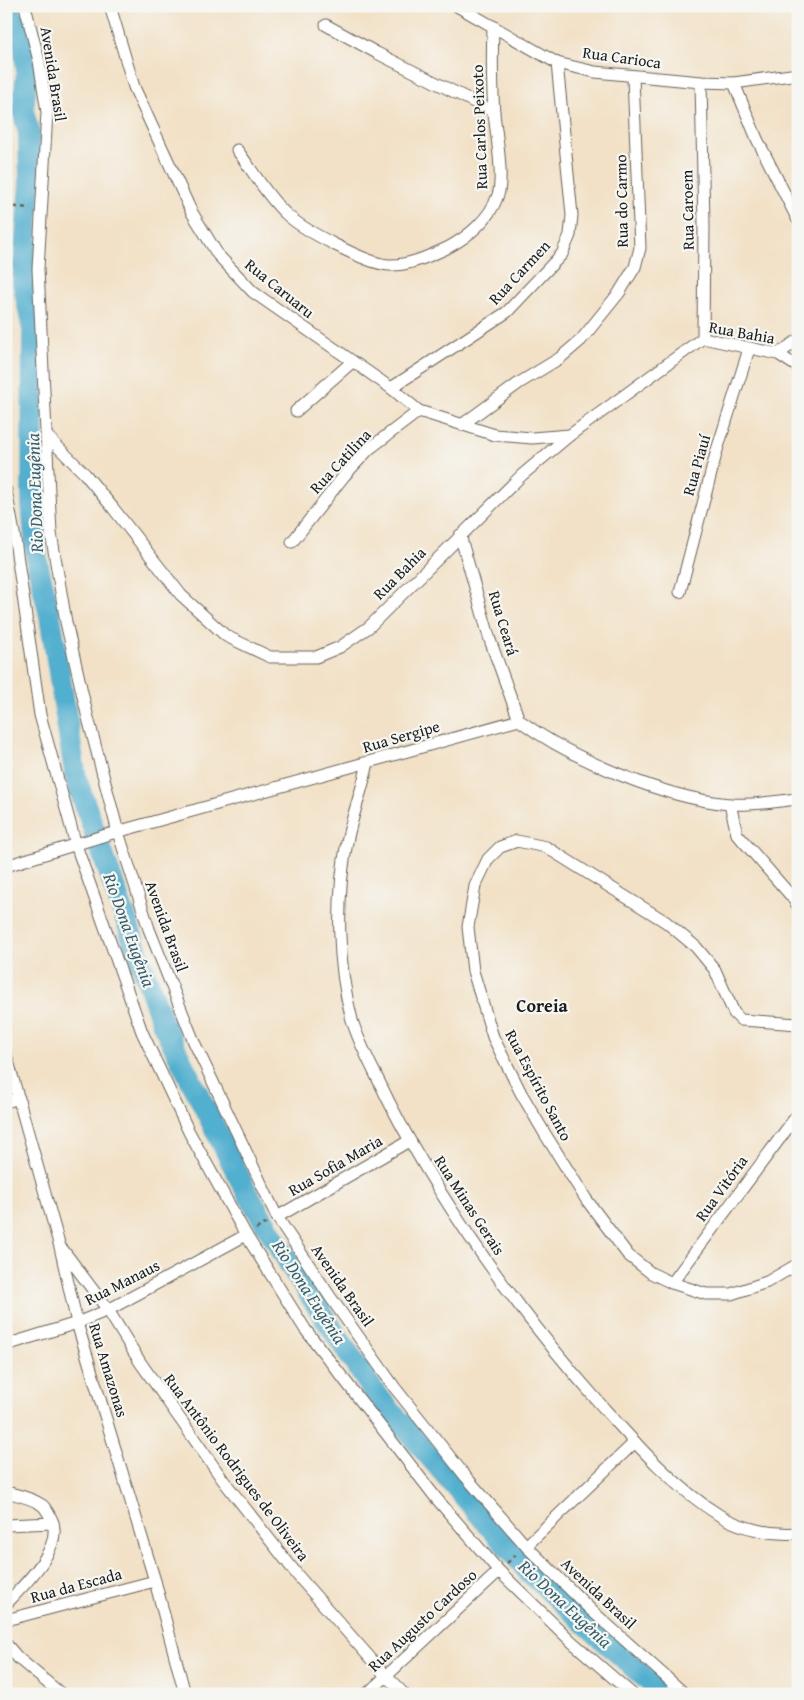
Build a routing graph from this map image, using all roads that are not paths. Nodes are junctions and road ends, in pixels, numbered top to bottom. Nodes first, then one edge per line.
1 (25, 6) edge
2 (110, 6) edge
3 (457, 6) edge
4 (326, 25) dead end
5 (493, 26) junction
6 (556, 62) junction
7 (798, 74) edge
8 (633, 77) junction
9 (701, 82) junction
10 (734, 82) junction
11 (494, 112) junction
12 (237, 150) dead end
13 (798, 220) edge
14 (703, 338) junction
15 (798, 340) edge
16 (749, 349) junction
17 (778, 354) junction
18 (352, 362) junction
19 (798, 367) edge
20 (390, 388) junction
21 (296, 411) dead end
22 (419, 411) junction
23 (463, 424) junction
24 (570, 435) junction
25 (48, 437) junction
26 (6, 491) edge
27 (460, 535) junction
28 (292, 542) dead end
29 (680, 592) dead end
30 (519, 720) junction
31 (368, 762) junction
32 (798, 800) edge
33 (730, 804) junction
34 (118, 832) junction
35 (79, 844) junction
36 (6, 866) edge
37 (798, 906) edge
38 (798, 1024) edge
39 (6, 1054) edge
40 (19, 1098) junction
41 (6, 1102) edge
42 (798, 1114) edge
43 (409, 1141) junction
44 (274, 1219) junction
45 (250, 1233) junction
46 (60, 1247) junction
47 (798, 1264) edge
48 (672, 1283) junction
49 (108, 1310) junction
50 (77, 1322) junction
51 (6, 1345) edge
52 (634, 1442) junction
53 (6, 1492) edge
54 (53, 1523) junction
55 (6, 1525) edge
56 (798, 1533) edge
57 (523, 1549) junction
58 (502, 1568) junction
59 (155, 1581) junction
60 (6, 1604) edge
61 (6, 1620) edge
62 (6, 1644) edge
63 (386, 1676) junction
64 (61, 1694) edge
65 (185, 1694) edge
66 (367, 1694) edge
67 (404, 1694) edge
68 (632, 1694) edge
69 (684, 1694) edge

1 - 25 street, Avenida Brasil
2 - 18 street, Rua Caruaru
3 - 5 street, Rua Carioca
4 - 11 street
5 - 6 street, Rua Carioca
5 - 11 street, Rua Carlos Peixoto
6 - 8 street, Rua Carioca
6 - 20 street, Rua Carmen
7 - 10 street, Rua Carioca
8 - 9 street, Rua Carioca
8 - 23 street, Rua do Carmo
9 - 10 street, Rua Carioca
9 - 14 street, Rua Caroem
10 - 13 street
11 - 12 street, Rua Carlos Peixoto
14 - 16 street, Rua Bahia
14 - 24 street, Rua Bahia
15 - 17 street
16 - 17 street, Rua Bahia
16 - 29 street, Rua Piauí
17 - 19 street, Rua Bahia
18 - 20 street, Rua Caruaru
18 - 21 street
20 - 22 street, Rua Caruaru
22 - 23 street, Rua Caruaru
22 - 28 street, Rua Catilina
23 - 24 street, Rua Caruaru
24 - 27 street, Rua Bahia
25 - 27 street, Rua Bahia
25 - 34 street, Avenida Brasil
26 - 35 street
27 - 30 street, Rua Ceará
30 - 31 street, Rua Sergipe
30 - 33 street
31 - 34 street, Rua Sergipe
31 - 43 street, Rua Minas Gerais
32 - 33 street
33 - 37 street
34 - 35 street, Rua Sergipe
34 - 44 street, Avenida Brasil
35 - 36 street, Rua Sergipe
35 - 45 street
38 - 48 street, Rua Espírito Santo
39 - 40 street, Rua Amazonas
40 - 41 street
40 - 46 street, Rua Amazonas
42 - 48 street, Rua Vitória
43 - 44 street, Rua Sofia Maria
43 - 52 street, Rua Minas Gerais
44 - 57 street, Avenida Brasil
45 - 49 street, Rua Manaus
45 - 58 street
46 - 49 street, Rua Antônio Rodrigues de Oliveira
46 - 50 street, Rua Amazonas
47 - 48 street, Rua Espírito Santo
49 - 50 street, Rua Manaus
49 - 63 street, Rua Antônio Rodrigues de Oliveira
50 - 51 street, Rua Manaus
50 - 59 street, Rua Amazonas
52 - 56 street, Rua Minas Gerais
52 - 57 street
53 - 54 street
54 - 55 street
54 - 60 street
57 - 69 street, Avenida Brasil
58 - 63 street, Rua Augusto Cardoso
58 - 68 street
59 - 61 street, Rua da Escada
59 - 65 street, Rua Amazonas
62 - 64 street
63 - 66 street, Rua Augusto Cardoso
63 - 67 street, Rua Antônio Rodrigues de Oliveira

